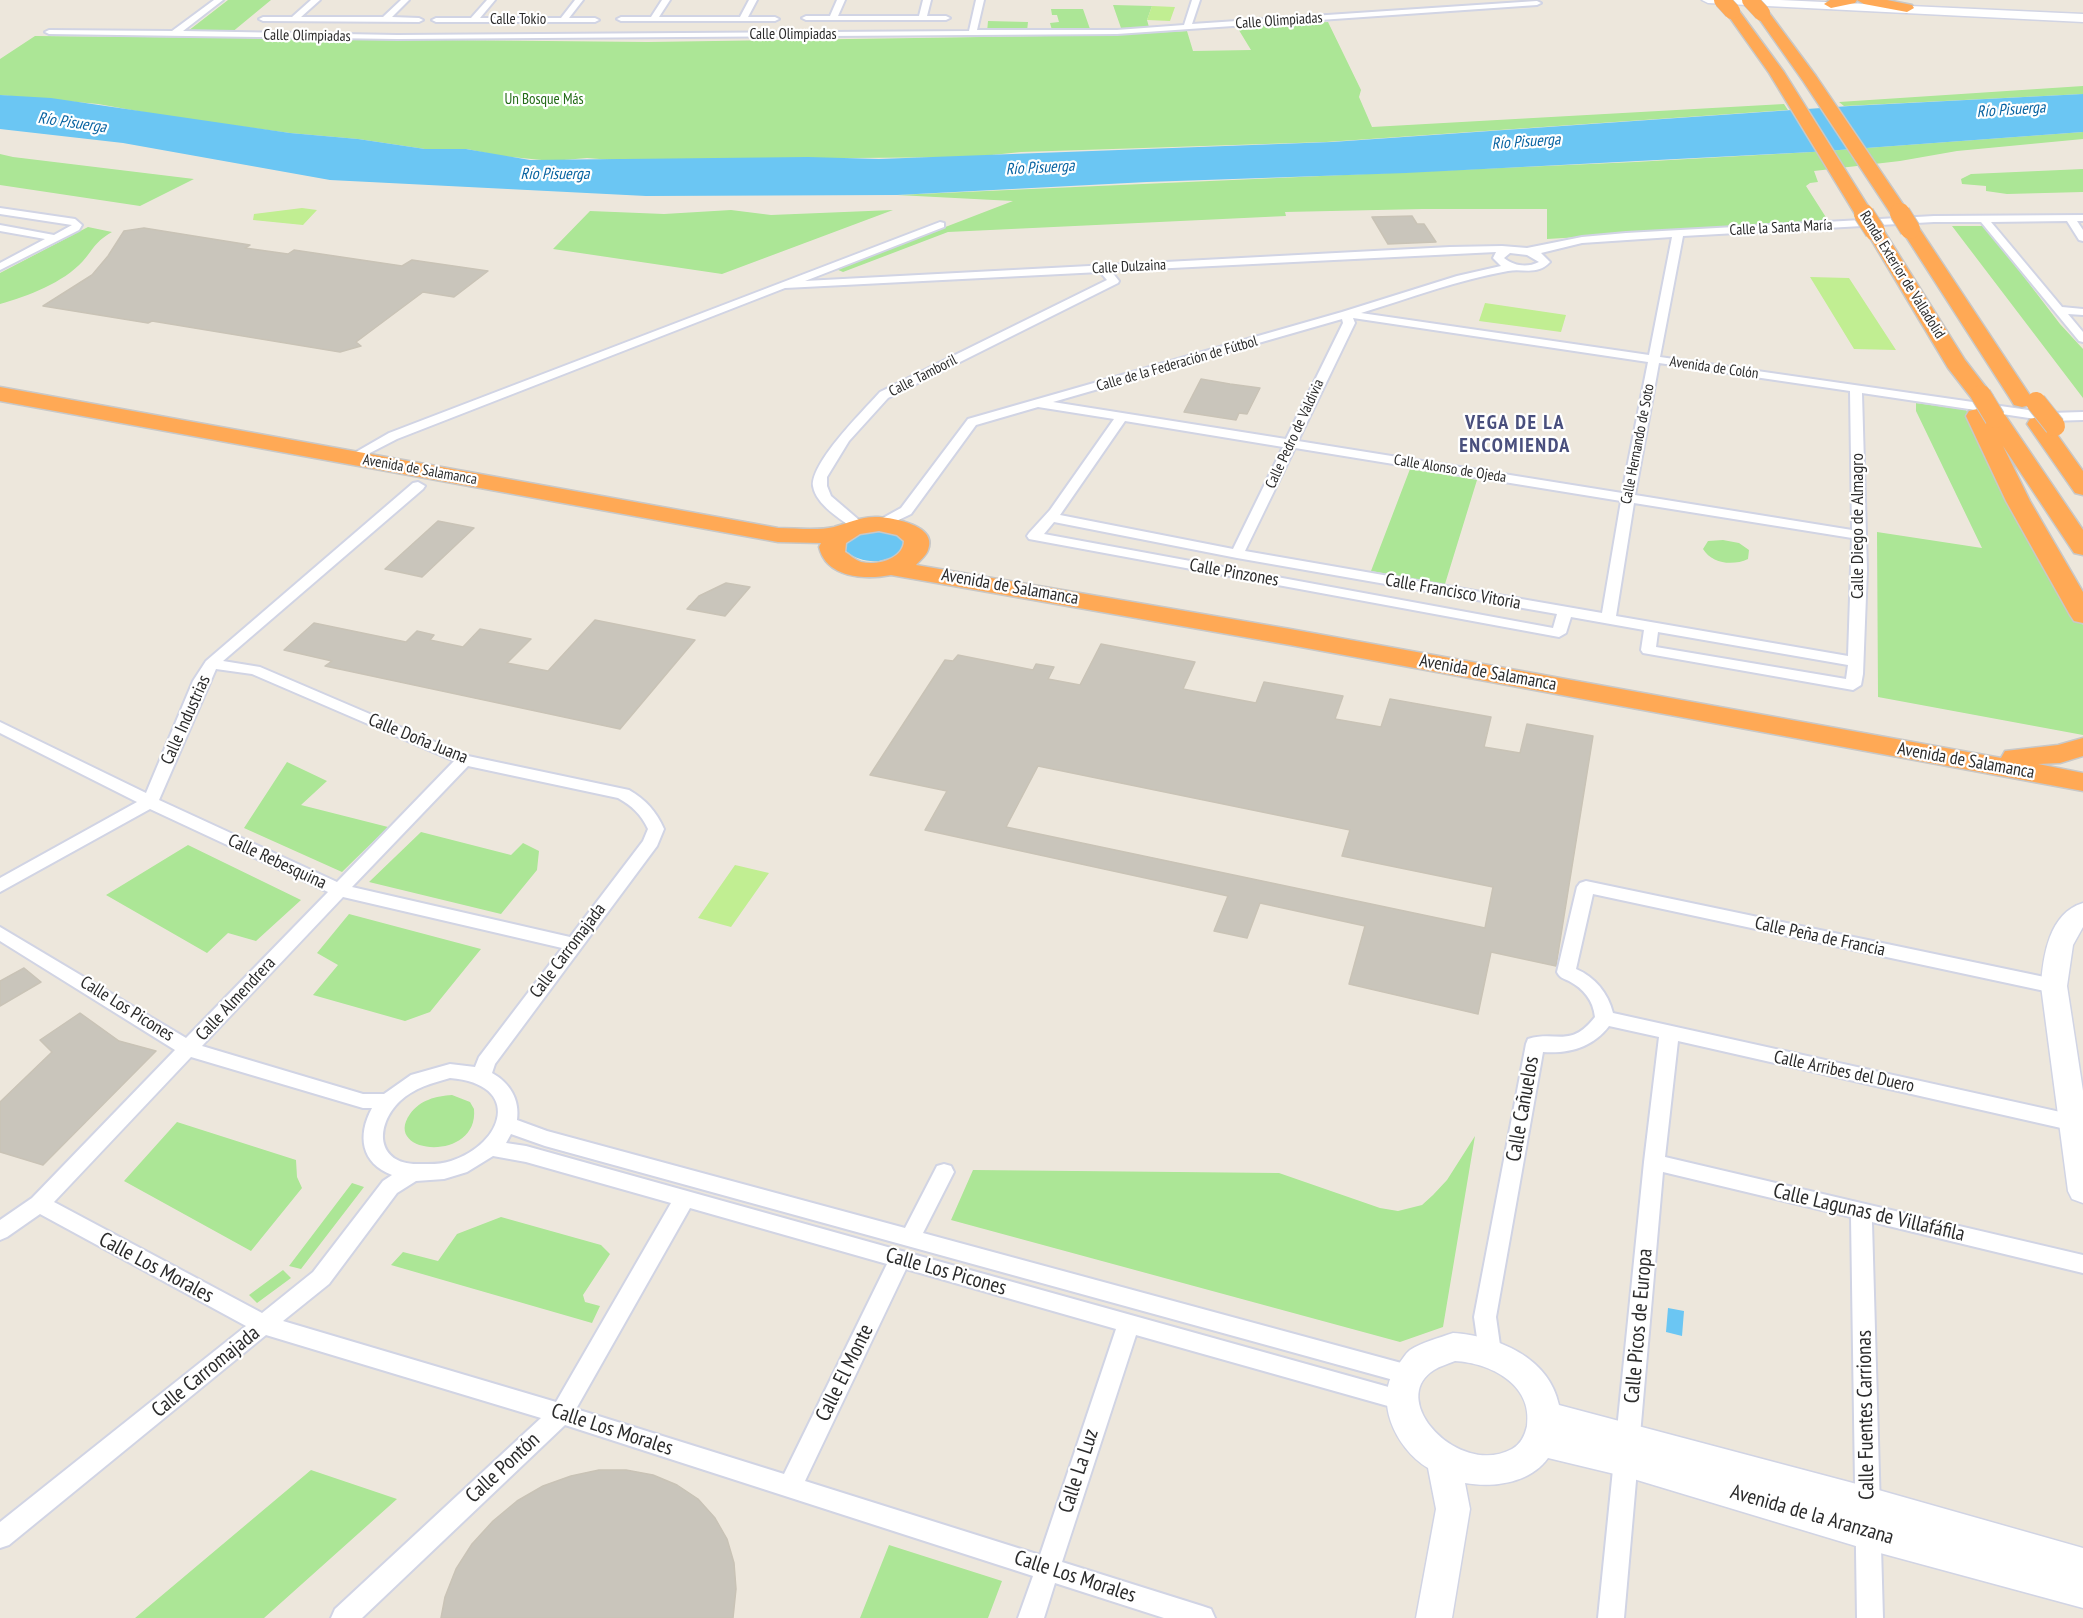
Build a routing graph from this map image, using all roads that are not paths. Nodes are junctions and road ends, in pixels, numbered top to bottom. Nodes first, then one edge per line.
1 (219, 0) edge
2 (316, 0) edge
3 (405, 0) edge
4 (491, 0) edge
5 (579, 0) edge
6 (666, 0) edge
7 (753, 0) edge
8 (841, 0) edge
9 (927, 0) edge
10 (980, 0) edge
11 (1196, 0) edge
12 (1709, 0) edge
13 (1750, 0) edge
14 (1850, 0) edge
15 (1862, 2) edge
16 (1537, 3) dead end
17 (1831, 4) junction
18 (1727, 6) edge
19 (1907, 8) joint
20 (1924, 11) junction
21 (2083, 15) edge
22 (806, 18) dead end
23 (833, 18) junction
24 (922, 18) junction
25 (946, 18) dead end
26 (263, 19) dead end
27 (294, 19) junction
28 (653, 19) junction
29 (743, 19) junction
30 (775, 19) dead end
31 (384, 20) junction
32 (419, 20) dead end
33 (436, 20) dead end
34 (472, 20) junction
35 (563, 20) junction
36 (596, 20) dead end
37 (621, 20) dead end
38 (1188, 27) junction
39 (49, 32) dead end
40 (174, 34) junction
41 (972, 34) junction
42 (0, 211) edge
43 (1983, 218) junction
44 (2070, 218) junction
45 (2083, 218) edge
46 (940, 225) dead end
47 (0, 228) edge
48 (1678, 234) junction
49 (56, 238) junction
50 (2083, 238) edge
51 (1552, 248) junction
52 (1473, 250) junction
53 (1507, 250) junction
54 (1530, 251) junction
55 (1545, 259) junction
56 (1499, 260) junction
57 (0, 267) edge
58 (1133, 267) junction
59 (1512, 267) junction
60 (1102, 268) junction
61 (1487, 271) junction
62 (1114, 281) junction
63 (786, 285) junction
64 (2060, 310) junction
65 (2083, 312) edge
66 (1346, 314) junction
67 (2083, 339) edge
68 (1654, 359) junction
69 (1856, 389) junction
70 (0, 394) edge
71 (0, 402) edge
72 (1041, 404) junction
73 (1980, 406) junction
74 (2038, 413) junction
75 (2083, 416) edge
76 (1122, 417) junction
77 (1290, 444) junction
78 (362, 452) dead end
79 (2083, 459) edge
80 (418, 486) dead end
81 (2083, 488) edge
82 (1628, 496) junction
83 (1051, 518) junction
84 (912, 531) junction
85 (853, 535) junction
86 (1859, 535) junction
87 (2083, 548) edge
88 (1237, 554) junction
89 (892, 568) junction
90 (1565, 612) junction
91 (2083, 615) edge
92 (1608, 620) junction
93 (1652, 627) junction
94 (1855, 662) junction
95 (212, 664) junction
96 (0, 727) edge
97 (2083, 747) edge
98 (2015, 757) junction
99 (464, 760) junction
100 (2081, 779) edge
101 (150, 802) junction
102 (651, 842) joint
103 (0, 886) edge
104 (339, 890) junction
105 (2083, 912) edge
106 (0, 933) edge
107 (573, 944) junction
108 (2054, 986) junction
109 (1605, 1018) junction
110 (1669, 1034) junction
111 (189, 1048) junction
112 (478, 1070) junction
113 (375, 1106) junction
114 (2078, 1124) edge
115 (506, 1125) junction
116 (489, 1148) junction
117 (1654, 1162) junction
118 (944, 1172) dead end
119 (399, 1176) junction
120 (2083, 1191) edge
121 (684, 1200) junction
122 (39, 1204) junction
123 (1861, 1211) junction
124 (0, 1231) edge
125 (910, 1238) junction
126 (900, 1259) junction
127 (2083, 1264) edge
128 (264, 1325) junction
129 (1128, 1325) junction
130 (1477, 1349) junction
131 (1405, 1387) junction
132 (561, 1414) junction
133 (1542, 1428) junction
134 (1628, 1450) junction
135 (1444, 1461) junction
136 (1477, 1471) junction
137 (790, 1487) junction
138 (1453, 1509) junction
139 (1868, 1518) junction
140 (0, 1537) edge
141 (2083, 1565) edge
142 (1047, 1568) junction
143 (2083, 1591) edge
144 (344, 1618) edge
145 (1031, 1618) edge
146 (1202, 1618) edge
147 (1434, 1618) edge
148 (1611, 1618) edge
149 (1870, 1618) edge

1 - 40 street
2 - 27 street
3 - 31 street
4 - 34 street, Calle Tokio
5 - 35 street, Calle Tokio
6 - 28 street
7 - 29 street
8 - 23 street
9 - 24 street
10 - 41 street
11 - 38 street
12 - 15 street
12 - 20 street
13 - 17 street
13 - 74 highway, Ronda Exterior de Valladolid, bridge
14 - 17 highway
15 - 17 street
15 - 19 highway
15 - 20 street
16 - 38 street, Calle Olimpiadas
18 - 73 highway, Ronda Exterior de Valladolid
19 - 21 street
20 - 21 street
22 - 23 street
23 - 24 street
24 - 25 street
26 - 27 street
27 - 31 street
28 - 29 street
28 - 37 street
29 - 30 street
31 - 32 street
33 - 34 street, Calle Tokio
34 - 35 street, Calle Tokio
35 - 36 street, Calle Tokio
38 - 41 street, Calle Olimpiadas
39 - 40 street, Calle Olimpiadas
40 - 41 street, Calle Olimpiadas
42 - 49 street
43 - 44 street, Calle la Santa María
43 - 48 street, Calle la Santa María
43 - 64 street
44 - 45 street, Calle la Santa María
44 - 50 street
46 - 63 street
47 - 49 street
48 - 51 street, Calle la Santa María
48 - 68 street, Calle Hernando de Soto
49 - 57 street
51 - 54 street, Calle la Santa María
51 - 55 street
52 - 53 street, Calle Dulzaina
52 - 56 street, Calle Dulzaina
52 - 58 street, Calle Dulzaina
53 - 54 street, Calle la Santa María
53 - 56 street, Calle de la Federación de Fútbol
54 - 55 street
55 - 59 street, Calle de la Federación de Fútbol
56 - 59 street, Calle Dulzaina
56 - 61 street, Calle de la Federación de Fútbol
58 - 60 street, Calle Dulzaina
58 - 62 street, Calle Tamboril
59 - 61 street, Calle de la Federación de Fútbol
60 - 62 street
60 - 63 street, Calle Dulzaina
61 - 66 street, Calle de la Federación de Fútbol
62 - 85 street, Calle Tamboril
63 - 78 street
64 - 65 street
64 - 67 street
66 - 68 street, Avenida de Colón
66 - 72 street, Calle de la Federación de Fútbol
66 - 77 street, Calle Pedro de Valdivia
68 - 69 street, Avenida de Colón
68 - 82 street, Calle Hernando de Soto
69 - 75 street, Avenida de Colón
69 - 86 street, Calle Diego de Almagro
70 - 85 highway, Avenida de Salamanca
71 - 85 highway, Avenida de Salamanca
72 - 76 street, Calle Alonso de Ojeda
72 - 84 street, Calle de la Federación de Fútbol
73 - 87 highway, Ronda Exterior de Valladolid
73 - 91 highway
74 - 79 highway
74 - 81 highway, Ronda Exterior de Valladolid
76 - 77 street, Calle Alonso de Ojeda
76 - 83 street, Calle Pinzones
77 - 82 street, Calle Alonso de Ojeda
77 - 88 street, Calle Pedro de Valdivia
80 - 95 street, Calle Industrias
82 - 86 street, Calle Alonso de Ojeda
82 - 92 street, Calle Hernando de Soto
83 - 88 street, Calle Francisco Vitoria
83 - 90 street, Calle Pinzones
84 - 85 highway, Avenida de Salamanca
84 - 89 highway
84 - 98 highway, Avenida de Salamanca
85 - 89 highway, Avenida de Salamanca
86 - 94 street, Calle Diego de Almagro
88 - 90 street, Calle Francisco Vitoria
89 - 100 highway, Avenida de Salamanca
90 - 92 street, Calle Francisco Vitoria
92 - 93 street, Calle Francisco Vitoria
93 - 94 street, Calle Francisco Vitoria
93 - 94 street
95 - 99 street, Calle Doña Juana
95 - 101 street, Calle Industrias
96 - 101 street, Calle Rebesquina
97 - 98 highway
98 - 100 highway, Avenida de Salamanca
99 - 102 street, Calle Doña Juana
99 - 104 street, Calle Almendrera
101 - 103 street
101 - 104 street, Calle Rebesquina
102 - 107 street, Calle Carromajada
104 - 107 street, Calle Rebesquina
104 - 111 street, Calle Almendrera
105 - 108 street
106 - 111 street, Calle Los Picones
107 - 112 street, Calle Carromajada
108 - 109 street, Calle Peña de Francia
108 - 114 street
109 - 110 street, Calle Arribes del Duero
109 - 130 street, Calle Cañuelos
110 - 114 street, Calle Arribes del Duero
110 - 117 street, Calle Picos de Europa
111 - 113 street, Calle Los Picones
111 - 122 street, Calle Almendrera
112 - 113 street
112 - 115 street
113 - 119 street
114 - 120 street
115 - 116 street
115 - 125 street, Calle Los Picones
116 - 119 street
116 - 121 street, Calle Los Picones
117 - 123 street, Calle Lagunas de Villafáfila
117 - 134 street, Calle Picos de Europa
118 - 125 street
119 - 128 street, Calle Carromajada
121 - 126 street, Calle Los Picones
121 - 132 street, Calle Pontón
122 - 124 street, Calle Almendrera
122 - 128 street, Calle Los Morales
123 - 127 street, Calle Lagunas de Villafáfila
123 - 139 street, Calle Fuentes Carrionas
125 - 131 street, Calle Los Picones
126 - 129 street, Calle Los Picones
126 - 137 street, Calle El Monte
128 - 132 street, Calle Los Morales
128 - 140 street, Calle Carromajada
129 - 131 street, Calle Los Picones
129 - 142 street, Calle La Luz
130 - 131 street
130 - 133 street
131 - 135 street
132 - 137 street, Calle Los Morales
132 - 144 street, Calle Pontón
133 - 134 street, Avenida de la Aranzana
133 - 136 street
134 - 139 street, Avenida de la Aranzana
134 - 148 street, Calle Picos de Europa
135 - 136 street
135 - 138 street
136 - 138 street
137 - 142 street, Calle Los Morales
138 - 147 street
139 - 141 street, Avenida de la Aranzana
139 - 143 street, Avenida de la Aranzana
139 - 149 street, Calle Fuentes Carrionas
142 - 145 street, Calle La Luz
142 - 146 street, Calle Los Morales

